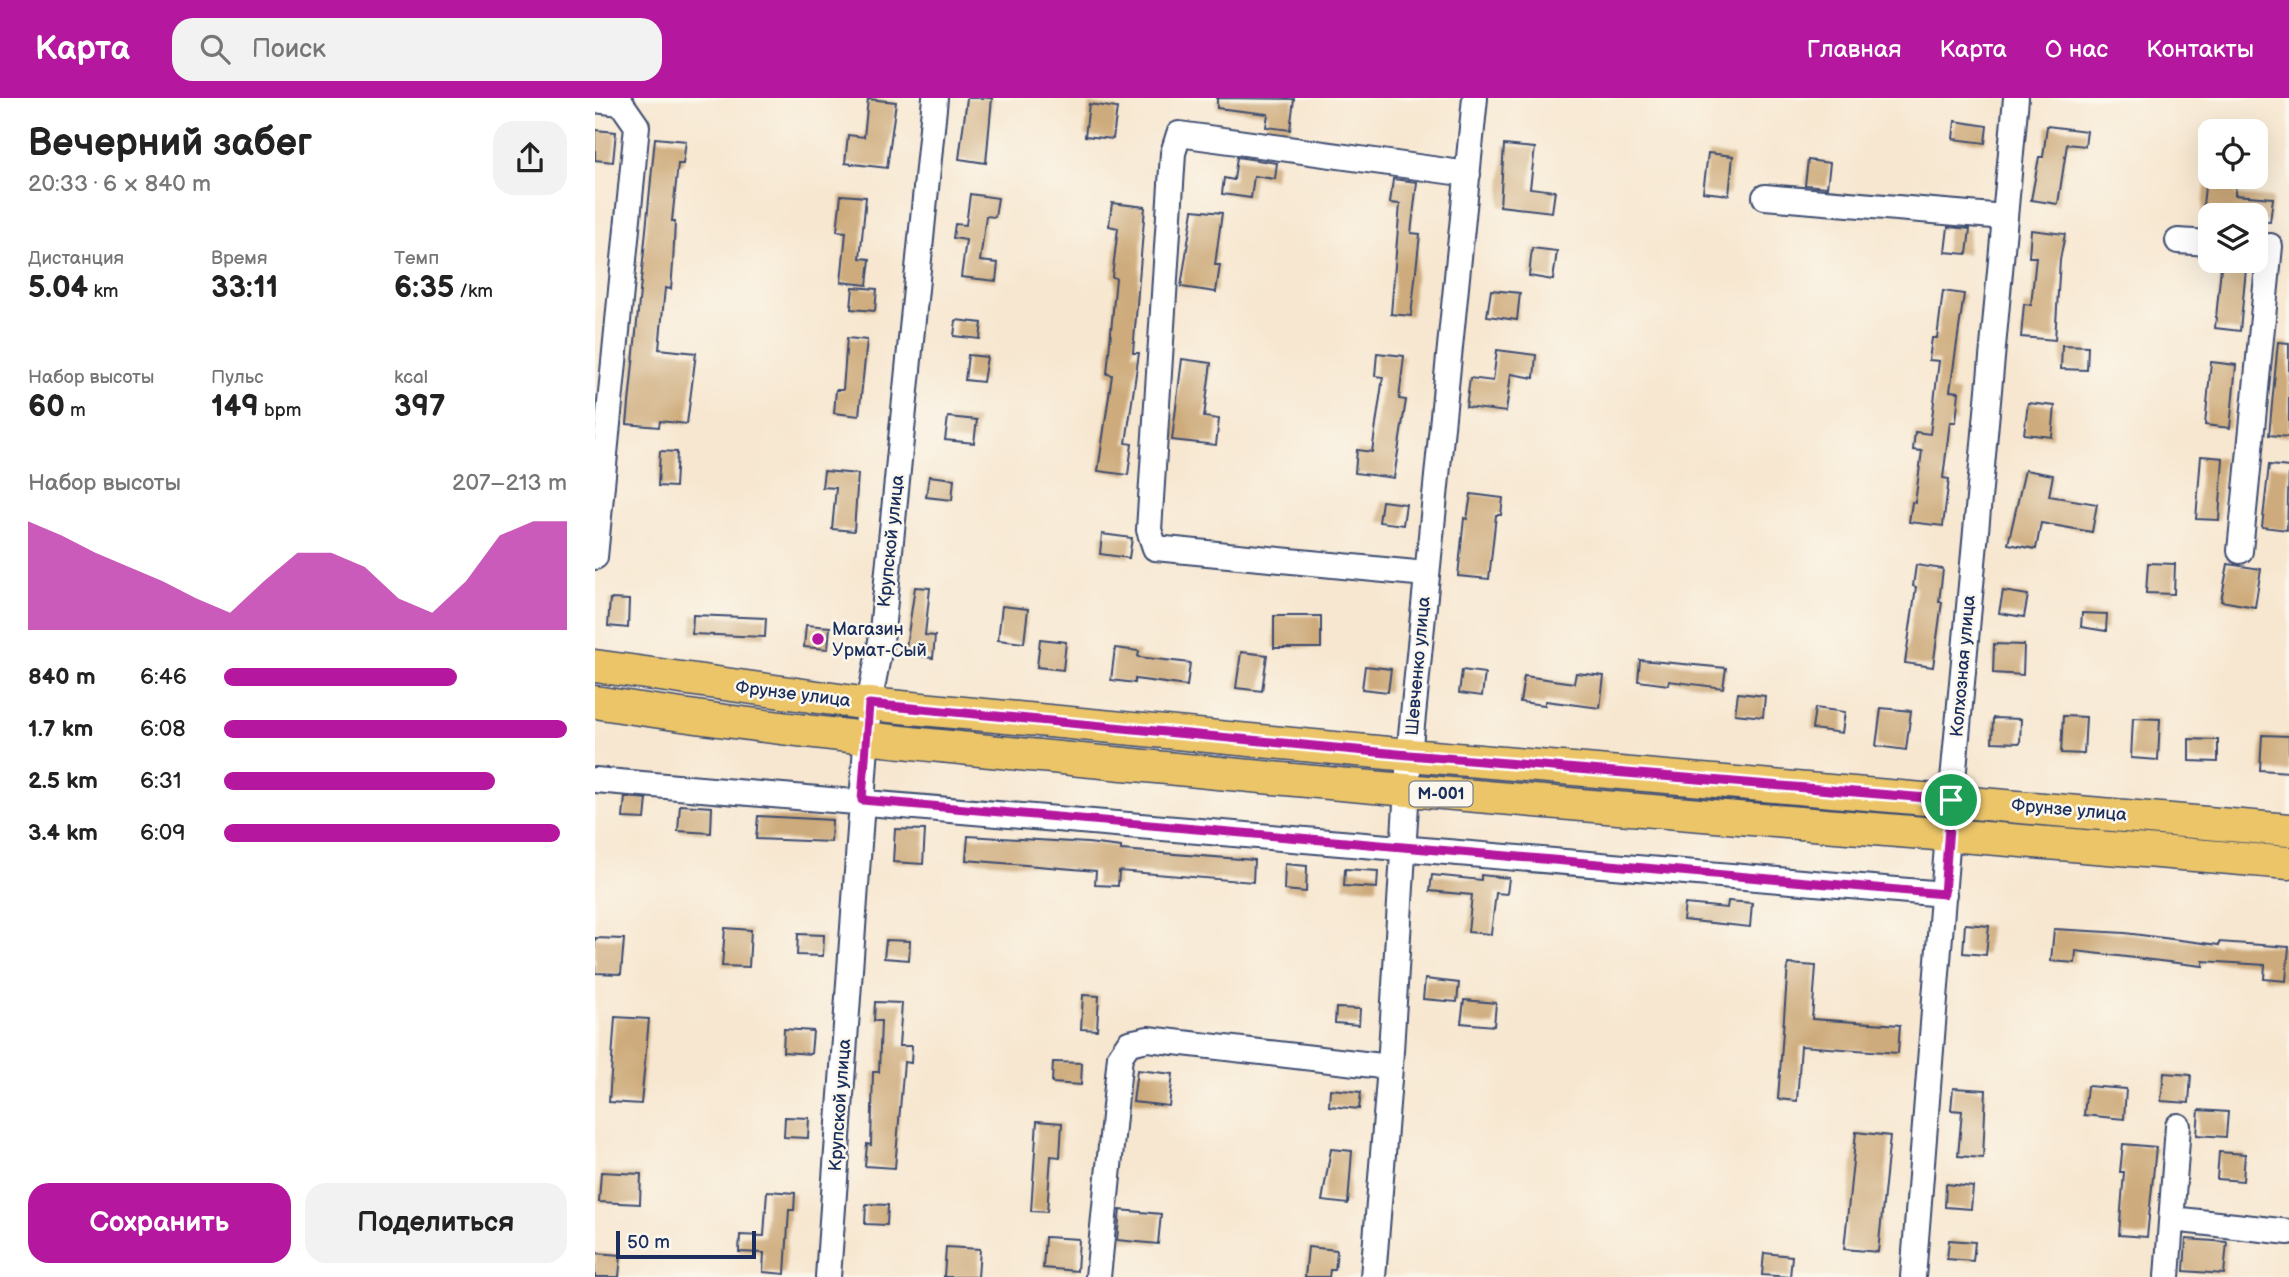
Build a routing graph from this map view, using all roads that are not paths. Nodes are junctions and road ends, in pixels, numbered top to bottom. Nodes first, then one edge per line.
1 (935, 98) edge
2 (1475, 98) edge
3 (2015, 98) edge
4 (595, 100) edge
5 (1468, 174) junction
6 (1765, 197) dead end
7 (2005, 217) junction
8 (2178, 241) dead end
9 (2198, 242) edge
10 (2272, 246) edge
11 (2240, 551) dead end
12 (595, 557) edge
13 (1426, 574) junction
14 (595, 666) edge
15 (595, 702) edge
16 (869, 704) junction
17 (866, 740) junction
18 (1409, 755) junction
19 (595, 780) edge
20 (1407, 791) junction
21 (862, 800) junction
22 (1951, 800) junction
23 (2289, 830) edge
24 (1948, 834) junction
25 (1404, 849) junction
26 (2289, 863) edge
27 (1944, 894) junction
28 (1390, 1067) junction
29 (2178, 1126) dead end
30 (2172, 1219) junction
31 (2289, 1232) edge
32 (828, 1277) edge
33 (1098, 1277) edge
34 (1373, 1277) edge
35 (1913, 1277) edge
36 (2167, 1277) edge

1 - 16 street, Крупской улица
2 - 5 street, Шевченко улица
3 - 7 street, Колхозная улица
4 - 12 street
5 - 13 street, Шевченко улица
5 - 13 street
6 - 7 street
7 - 22 street, Колхозная улица
8 - 9 street
10 - 11 street
13 - 18 street, Шевченко улица
14 - 16 main road, Фрунзе улица / M-001
15 - 17 main road, Фрунзе улица / M-001
16 - 17 street, Крупской улица
16 - 18 main road, Фрунзе улица / M-001
17 - 20 main road, Фрунзе улица / M-001
17 - 21 street, Крупской улица
18 - 20 street, Шевченко улица
18 - 22 main road, Фрунзе улица / M-001
19 - 21 street
20 - 24 main road, Фрунзе улица / M-001
20 - 25 street, Шевченко улица
21 - 25 street
21 - 32 street, Крупской улица
22 - 23 main road, Фрунзе улица / M-001
22 - 24 street, Колхозная улица
24 - 26 main road, Фрунзе улица / M-001
24 - 27 street, Колхозная улица
25 - 27 street
25 - 28 street, Шевченко улица
27 - 35 street, Колхозная улица
28 - 33 street
28 - 34 street, Шевченко улица
29 - 30 street
30 - 31 street
30 - 36 street

